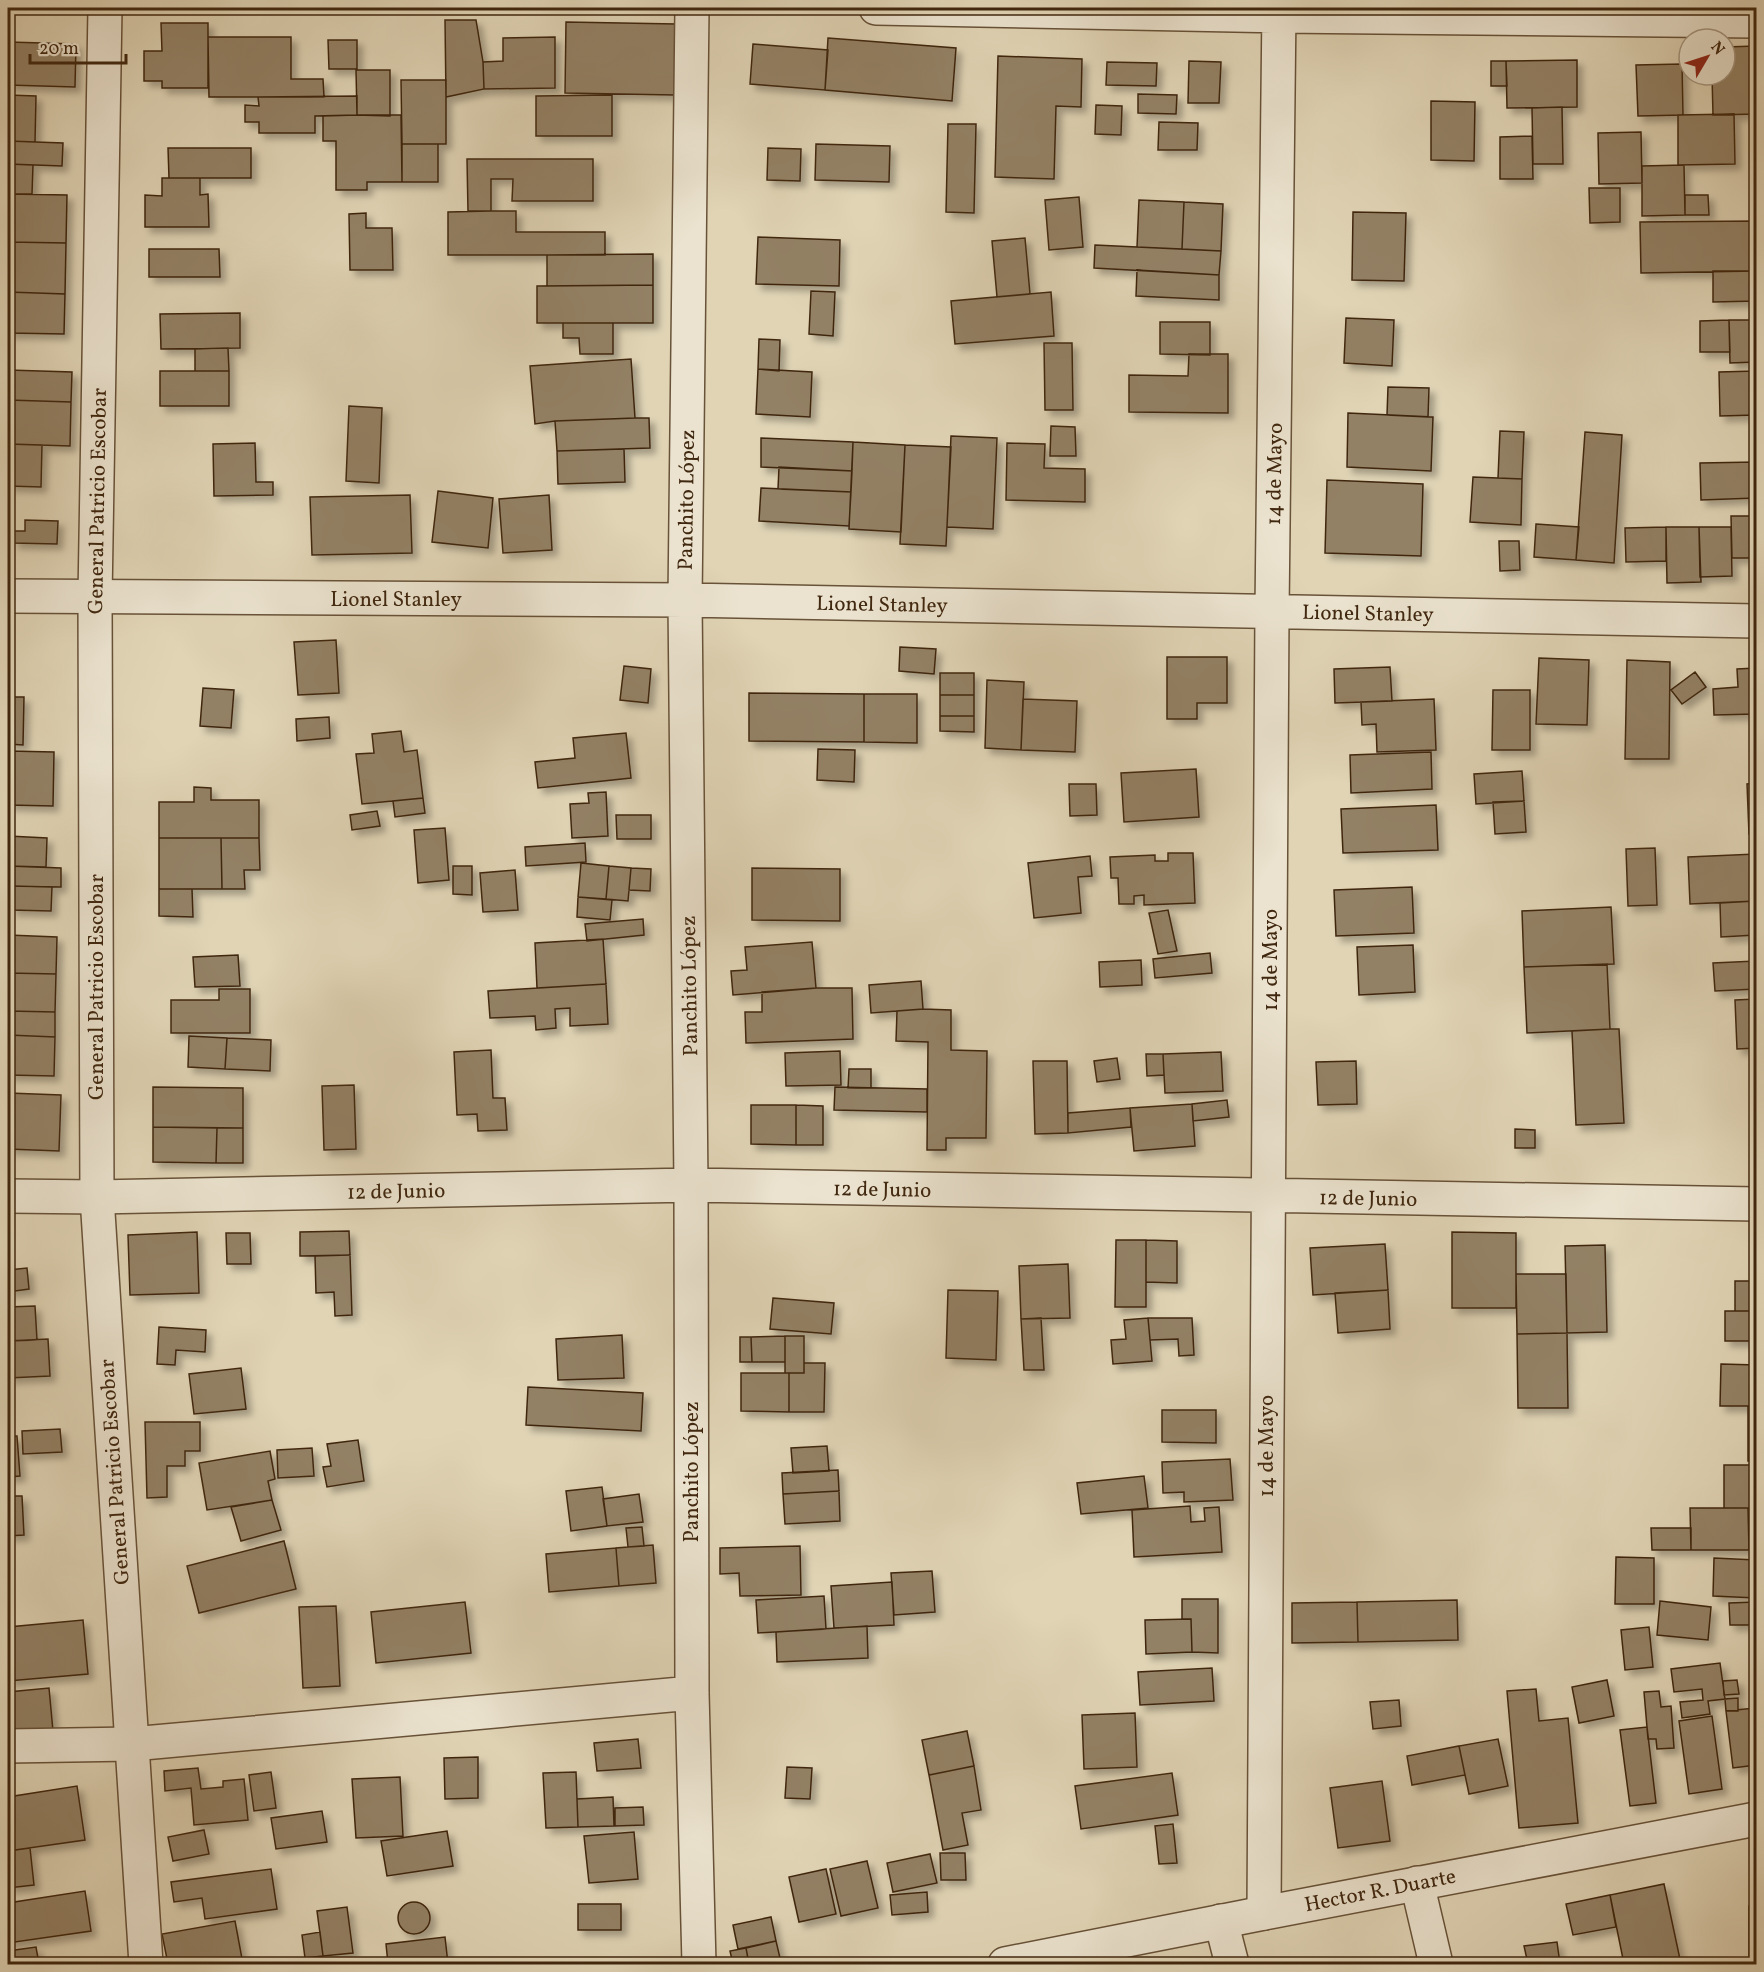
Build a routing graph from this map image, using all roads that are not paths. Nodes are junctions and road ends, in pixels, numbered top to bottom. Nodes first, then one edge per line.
1 (105, 8) edge
2 (692, 8) edge
3 (876, 8) edge
4 (1279, 12) edge
5 (1756, 21) edge
6 (8, 597) edge
7 (95, 597) junction
8 (685, 600) junction
9 (1272, 611) junction
10 (1756, 621) edge
11 (691, 1185) junction
12 (8, 1196) edge
13 (1268, 1196) junction
14 (96, 1197) junction
15 (1756, 1204) edge
16 (692, 1693) junction
17 (132, 1744) junction
18 (8, 1746) edge
19 (1756, 1819) edge
20 (1417, 1883) junction
21 (1264, 1913) junction
22 (1221, 1921) junction
23 (146, 1965) edge
24 (699, 1965) edge
25 (1005, 1965) edge
26 (1232, 1965) edge
27 (1436, 1965) edge

1 - 7 street, General Patricio Escobar
2 - 8 street, Panchito López
3 - 4 street
4 - 5 street
4 - 9 street, 14 de Mayo
6 - 7 street, Lionel Stanley
7 - 8 street, Lionel Stanley
7 - 14 street, General Patricio Escobar
8 - 9 street, Lionel Stanley
8 - 11 street, Panchito López
9 - 10 street, Lionel Stanley
9 - 13 street, 14 de Mayo
11 - 13 street, 12 de Junio
11 - 14 street, 12 de Junio
11 - 16 street, Panchito López
12 - 14 street, 12 de Junio
13 - 15 street, 12 de Junio
13 - 21 street, 14 de Mayo
14 - 17 street, General Patricio Escobar
16 - 17 street
16 - 24 street, Panchito López
17 - 18 street
17 - 23 street, General Patricio Escobar
19 - 20 street, Hector R. Duarte
20 - 21 street, Hector R. Duarte
20 - 27 street
21 - 22 street, Hector R. Duarte
22 - 25 street, Hector R. Duarte
22 - 26 street

